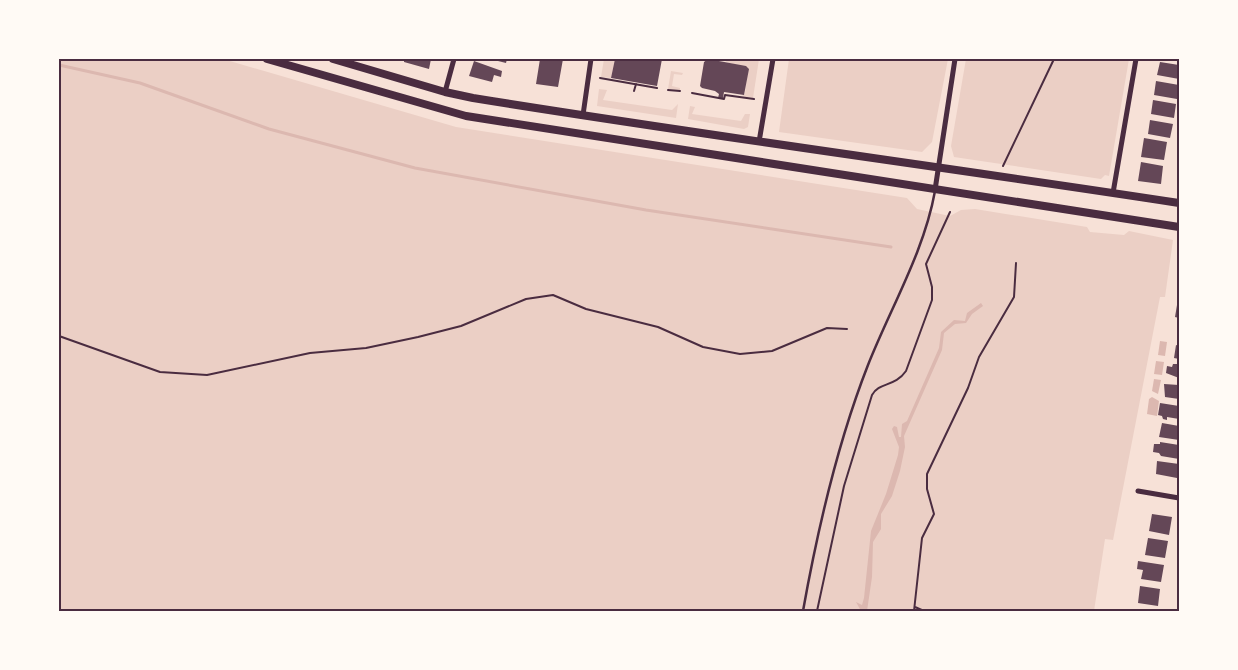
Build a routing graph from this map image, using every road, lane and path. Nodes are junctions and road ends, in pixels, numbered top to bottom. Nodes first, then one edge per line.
1 (267, 59) edge
2 (333, 59) edge
3 (454, 59) edge
4 (591, 59) edge
5 (773, 59) edge
6 (955, 59) edge
7 (1054, 59) edge
8 (1136, 59) edge
9 (600, 78) dead end
10 (636, 84) junction
11 (657, 88) dead end
12 (668, 90) dead end
13 (634, 91) dead end
14 (445, 92) junction
15 (680, 92) dead end
16 (692, 94) dead end
17 (754, 99) dead end
18 (584, 115) junction
19 (759, 142) junction
20 (939, 166) junction
21 (1003, 166) dead end
22 (935, 190) junction
23 (1113, 193) junction
24 (1179, 203) edge
25 (950, 212) dead end
26 (1179, 227) edge
27 (1016, 263) dead end
28 (847, 329) dead end
29 (59, 336) edge
30 (1138, 492) dead end
31 (1179, 498) edge
32 (915, 607) junction
33 (803, 611) edge
34 (817, 611) edge
35 (914, 611) edge
36 (924, 611) edge

1 - 22 main road
2 - 14 main road
3 - 14 street
4 - 18 street
5 - 19 street
6 - 20 street
7 - 21 path
8 - 23 street
9 - 10 path
10 - 11 path
10 - 13 path
12 - 15 path
14 - 18 main road
16 - 17 path
18 - 19 main road
19 - 20 main road
20 - 22 street
20 - 23 main road
22 - 26 main road
22 - 33 lane
23 - 24 main road
25 - 34 path
27 - 32 path
28 - 29 path
30 - 31 street
32 - 35 path
32 - 36 path

